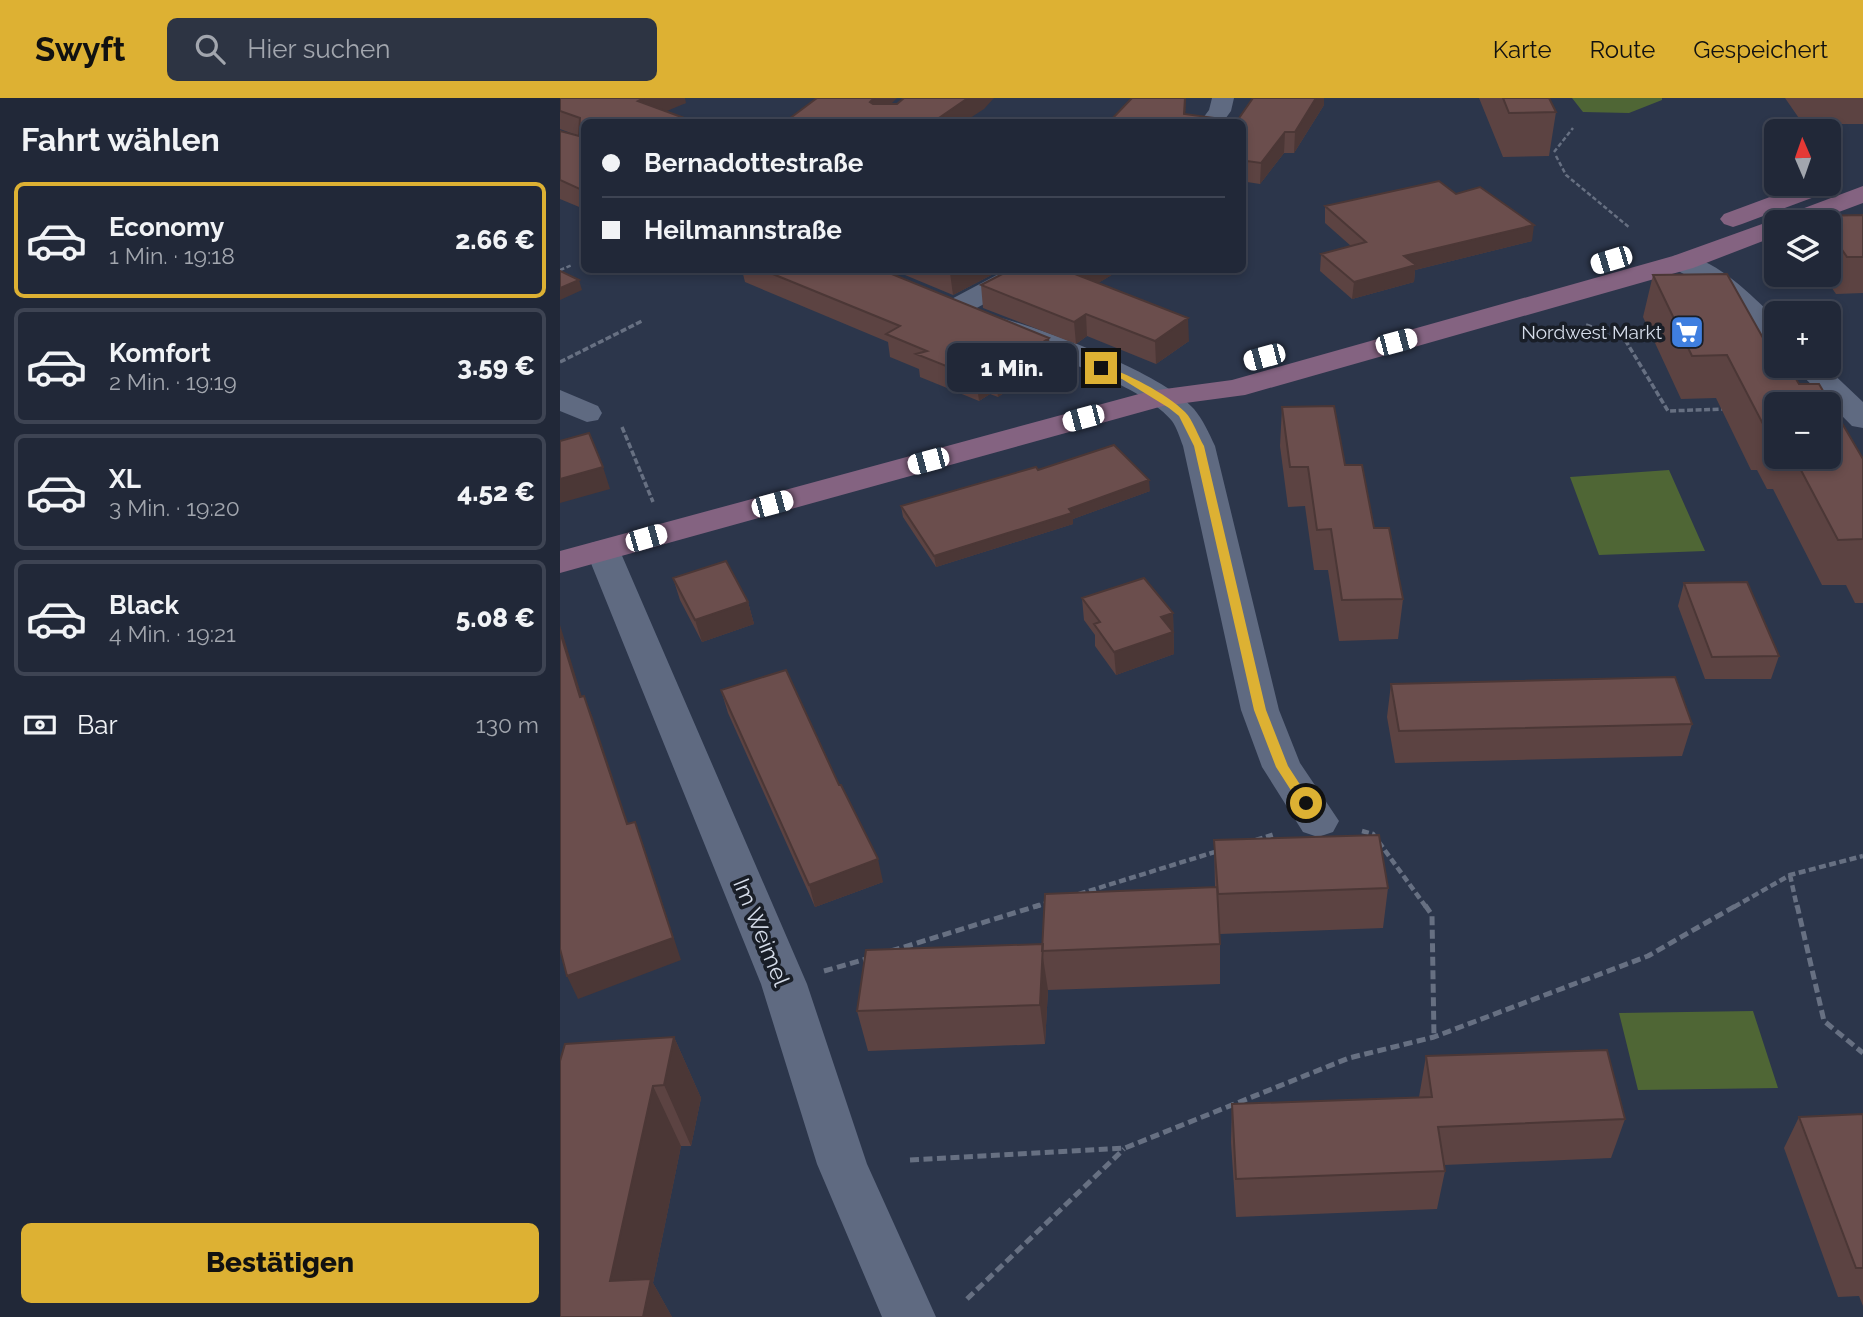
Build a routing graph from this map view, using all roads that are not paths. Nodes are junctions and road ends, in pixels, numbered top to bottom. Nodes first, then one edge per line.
1 (1223, 98) edge
2 (1213, 119) edge
3 (1843, 184) edge
4 (1805, 210) edge
5 (1764, 232) edge
6 (1683, 262) junction
7 (1017, 273) edge
8 (1764, 323) edge
9 (1820, 378) edge
10 (1161, 397) junction
11 (560, 399) edge
12 (587, 413) road end
13 (1863, 419) edge
14 (603, 551) junction
15 (560, 562) edge
16 (1318, 821) dead end
17 (909, 1317) edge

1 - 2 street
3 - 4 street
3 - 10 street
5 - 6 street
6 - 8 street
6 - 10 street
7 - 10 street
9 - 13 street
10 - 14 street
10 - 16 street
11 - 12 street
14 - 15 street
14 - 17 street, Im Weimel

